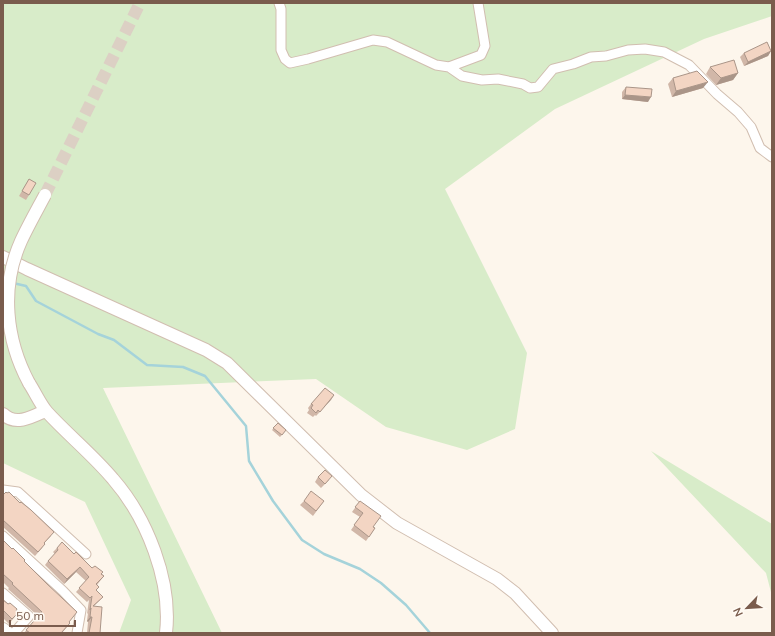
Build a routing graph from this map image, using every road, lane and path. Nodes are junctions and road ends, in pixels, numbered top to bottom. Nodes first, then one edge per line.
1 (279, 3) edge
2 (478, 3) edge
3 (449, 67) junction
4 (772, 157) edge
5 (45, 195) tunnel mouth
6 (3, 257) edge
7 (46, 411) junction
8 (3, 414) edge
9 (3, 490) edge
10 (3, 536) edge
11 (86, 554) dead end
12 (3, 593) edge
13 (3, 629) edge
14 (8, 633) edge
15 (14, 633) edge
16 (77, 633) edge
17 (166, 633) edge
18 (552, 633) edge

1 - 3 street
2 - 3 street
3 - 4 street
5 - 7 street, bridge
6 - 18 street
7 - 8 street
7 - 17 street
9 - 11 street
10 - 16 street
12 - 15 street
13 - 14 street

